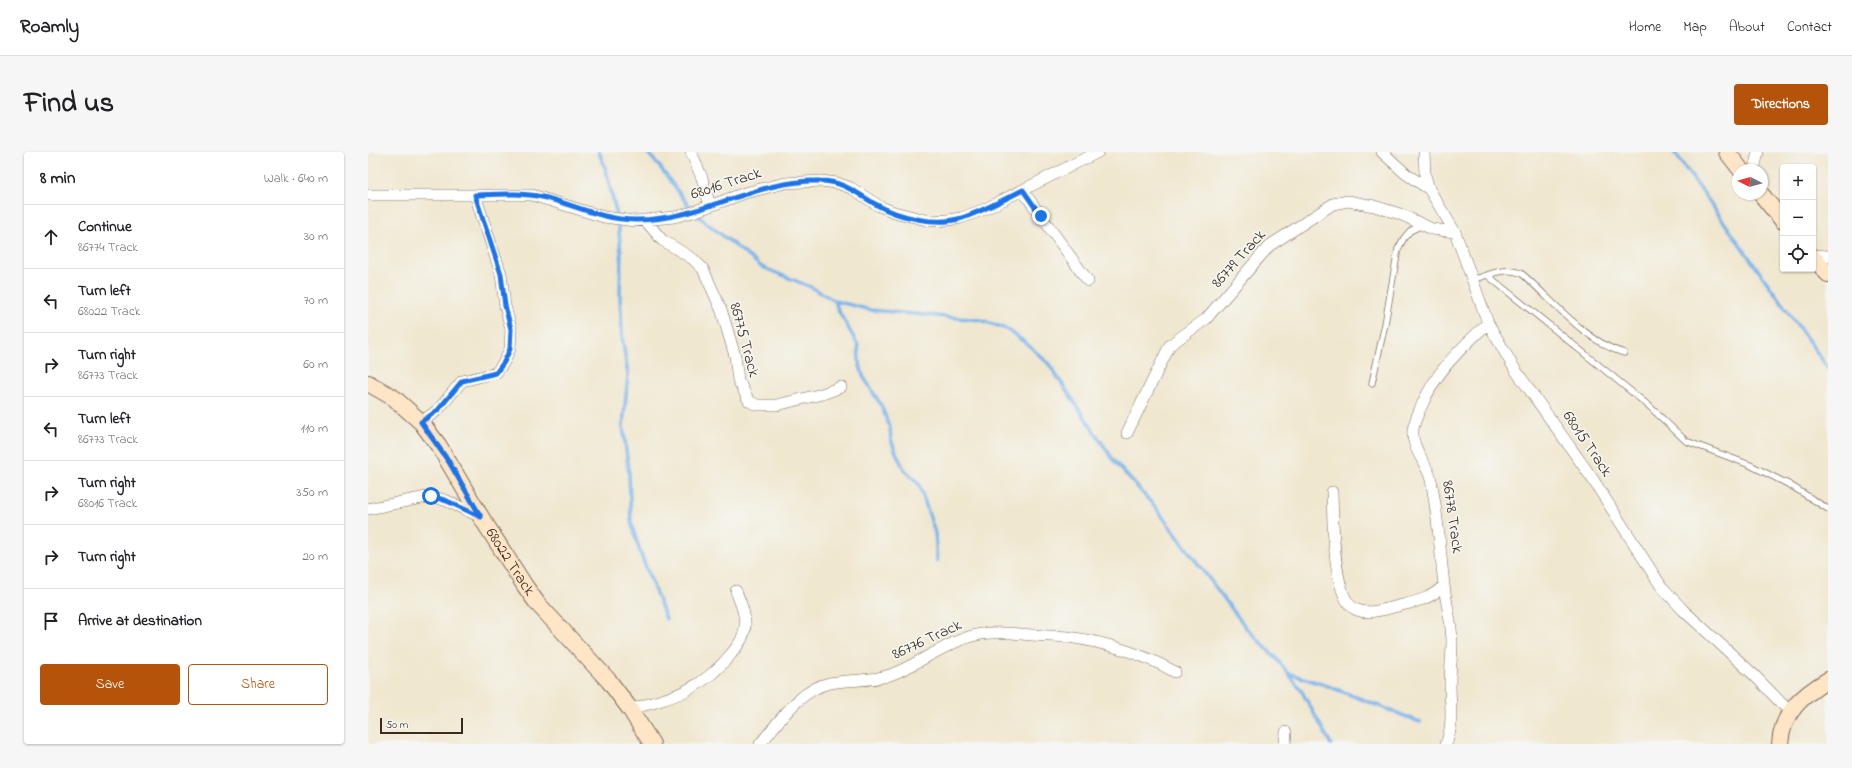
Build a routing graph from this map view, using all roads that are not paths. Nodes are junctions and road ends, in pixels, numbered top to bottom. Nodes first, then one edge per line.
1 (691, 152) edge
2 (1098, 152) edge
3 (1382, 152) edge
4 (1424, 152) edge
5 (1727, 152) edge
6 (1758, 152) edge
7 (1736, 164) edge
8 (1755, 164) edge
9 (1429, 189) junction
10 (1023, 190) junction
11 (368, 195) edge
12 (475, 195) junction
13 (1766, 200) edge
14 (710, 206) junction
15 (1780, 217) edge
16 (645, 220) junction
17 (1422, 225) junction
18 (1455, 232) junction
19 (1816, 256) edge
20 (1828, 256) edge
21 (1816, 260) edge
22 (1828, 274) edge
23 (1487, 275) junction
24 (1472, 280) junction
25 (1088, 281) dead end
26 (1488, 323) junction
27 (1624, 353) dead end
28 (368, 383) edge
29 (1372, 383) dead end
30 (841, 387) dead end
31 (421, 422) junction
32 (1127, 433) dead end
33 (1332, 492) dead end
34 (368, 509) edge
35 (1828, 509) edge
36 (481, 517) junction
37 (1444, 585) junction
38 (736, 591) dead end
39 (1175, 672) dead end
40 (1828, 680) edge
41 (630, 709) junction
42 (1790, 712) junction
43 (1286, 732) dead end
44 (652, 744) edge
45 (760, 744) edge
46 (1285, 744) edge
47 (1446, 744) edge
48 (1780, 744) edge

1 - 14 street
2 - 10 street, 68016 Track
3 - 9 street
4 - 9 street, 68015 Track
5 - 7 street
6 - 8 street
9 - 18 street, 68015 Track
10 - 14 street, 68016 Track
10 - 25 street
11 - 12 street, 68016 Track
12 - 16 street, 68016 Track
12 - 31 street
13 - 15 street
14 - 16 street, 68016 Track
16 - 30 street, 86775 Track
17 - 18 street, 86779 Track
17 - 29 lane
17 - 32 street, 86779 Track
18 - 24 street, 68015 Track
19 - 20 street
21 - 22 street
23 - 24 lane
23 - 27 lane
23 - 35 lane
24 - 26 street, 68015 Track
26 - 37 street, 86778 Track
26 - 42 street, 68015 Track
28 - 31 street, 68022 Track
31 - 36 street, 68022 Track
33 - 37 street
34 - 36 street
36 - 41 street, 68022 Track
37 - 47 street, 86778 Track
38 - 41 street
39 - 45 street, 86776 Track
40 - 42 street
41 - 44 street, 68022 Track
42 - 48 street
43 - 46 street

